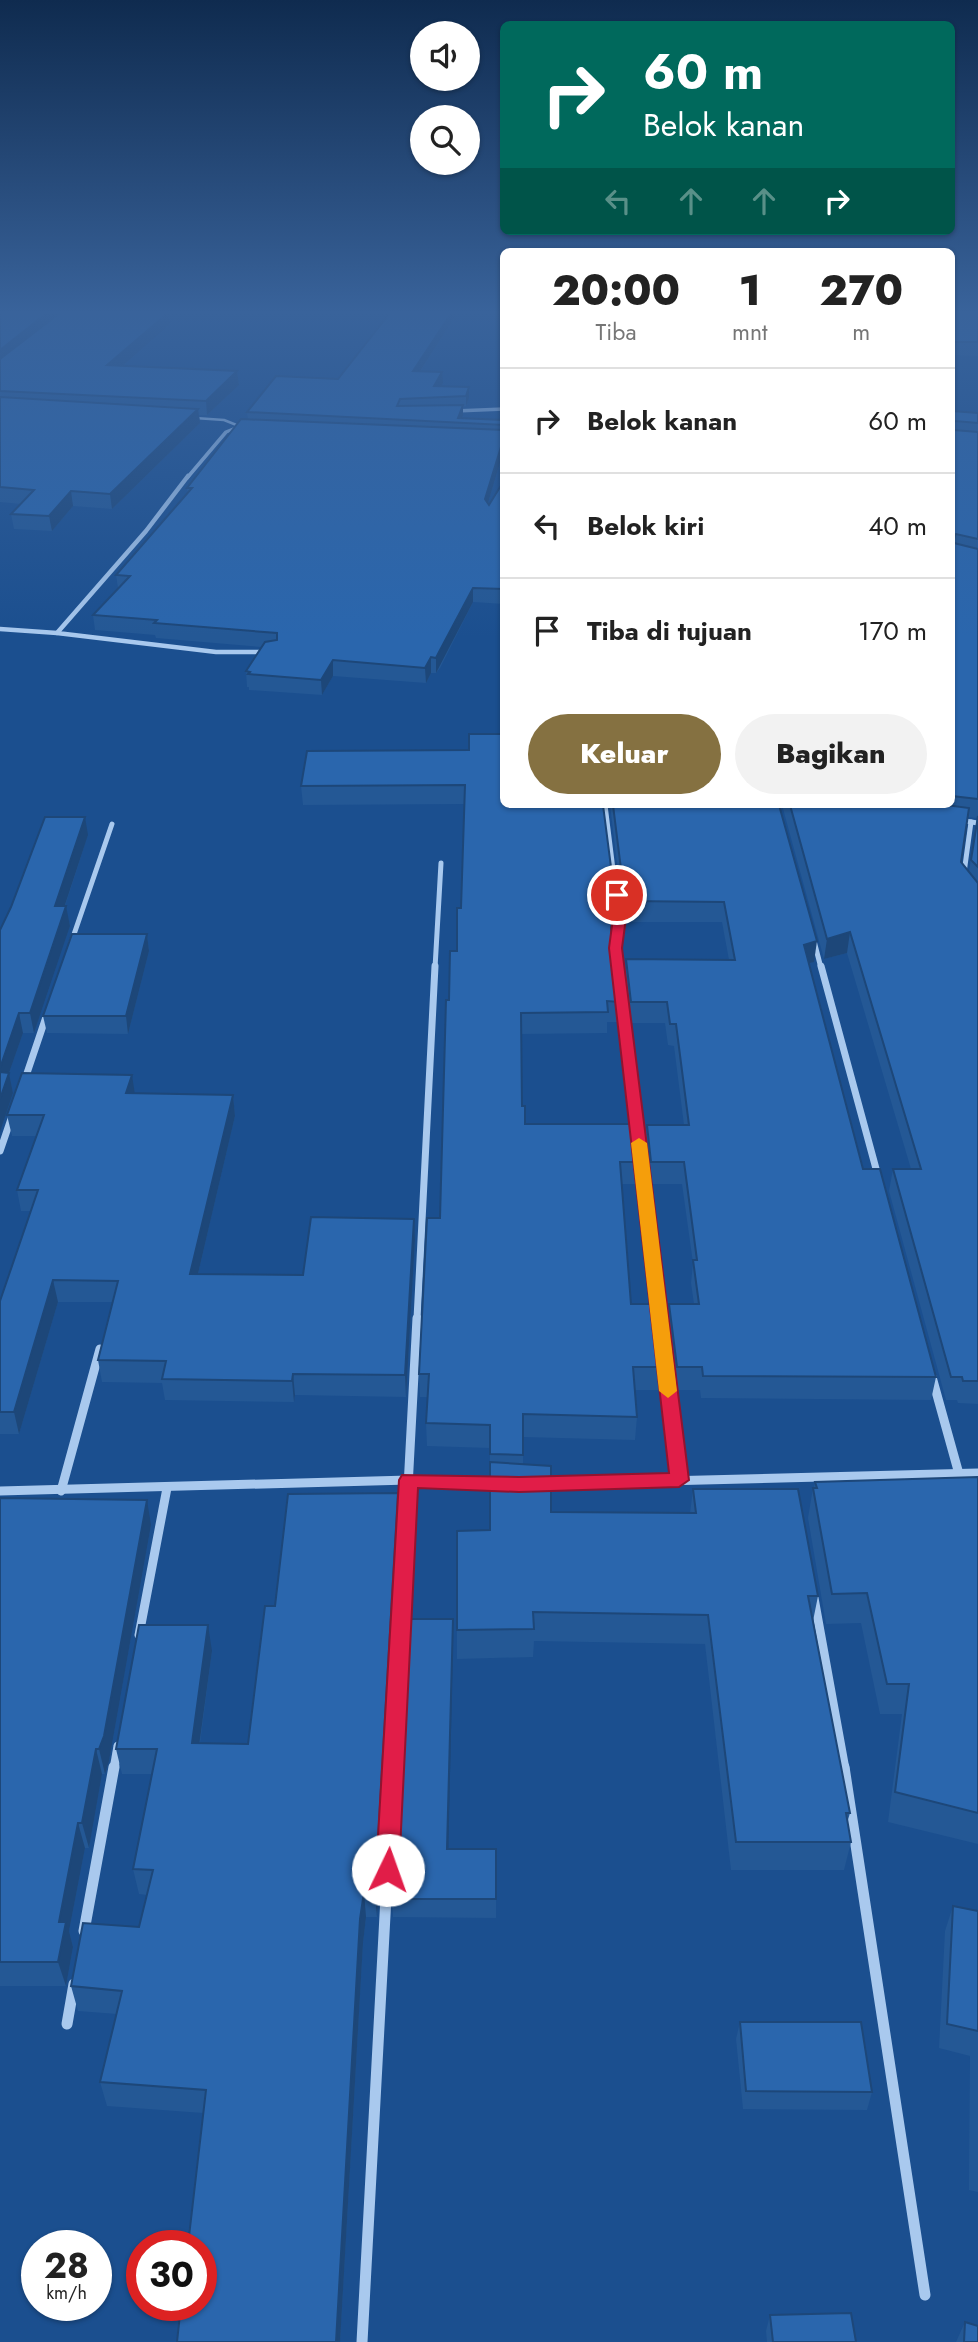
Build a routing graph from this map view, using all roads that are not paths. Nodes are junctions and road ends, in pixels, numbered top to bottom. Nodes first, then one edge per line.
1 (206, 418) edge
2 (239, 426) junction
3 (251, 426) edge
4 (0, 629) edge
5 (57, 633) junction
6 (275, 652) edge
7 (606, 808) edge
8 (957, 820) edge
9 (975, 822) edge
10 (111, 824) dead end
11 (441, 863) dead end
12 (962, 881) edge
13 (810, 925) edge
14 (67, 955) edge
15 (49, 1007) edge
16 (22, 1085) edge
17 (13, 1112) edge
18 (0, 1151) edge
19 (879, 1180) edge
20 (100, 1349) edge
21 (930, 1367) edge
22 (978, 1473) edge
23 (959, 1474) junction
24 (793, 1476) junction
25 (408, 1480) junction
26 (679, 1480) junction
27 (505, 1484) edge
28 (532, 1484) edge
29 (167, 1488) junction
30 (796, 1490) edge
31 (0, 1491) edge
32 (61, 1491) junction
33 (812, 1584) edge
34 (137, 1648) edge
35 (122, 1729) edge
36 (82, 1944) edge
37 (77, 1971) edge
38 (67, 2024) dead end
39 (925, 2295) dead end
40 (362, 2342) edge

1 - 2 lane
2 - 3 street
2 - 5 street
4 - 5 street
5 - 6 street
7 - 26 street
8 - 9 street
9 - 12 street
10 - 14 street
11 - 25 street
13 - 19 street
15 - 16 street
17 - 18 street
20 - 32 street
21 - 23 street
22 - 23 street
23 - 24 street
24 - 26 street
24 - 30 street
25 - 27 street
25 - 29 street
25 - 40 street
26 - 28 street
29 - 32 street
29 - 34 street
31 - 32 street
33 - 39 street
35 - 36 street
37 - 38 street

